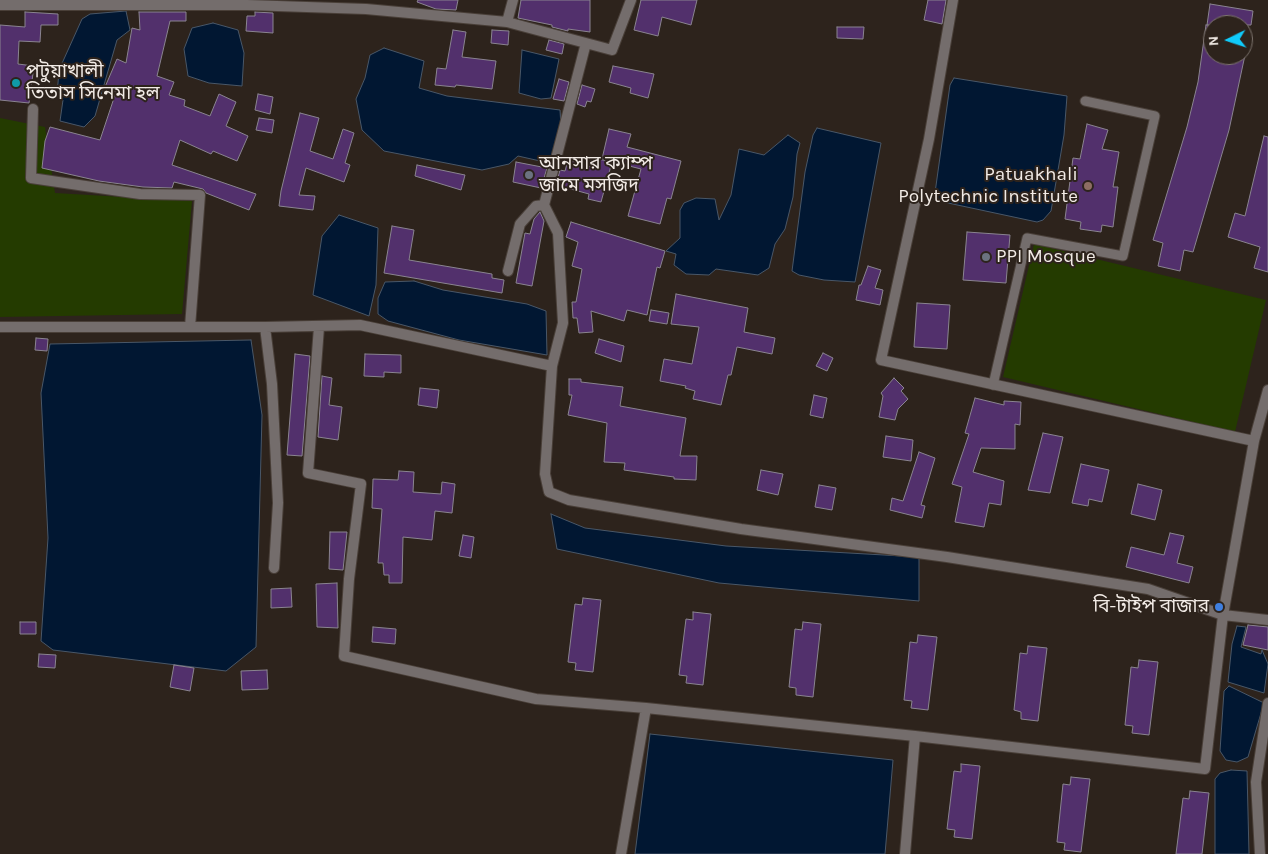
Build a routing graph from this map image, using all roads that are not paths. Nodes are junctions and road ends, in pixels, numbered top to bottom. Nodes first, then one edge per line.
1 (514, 0) edge
2 (631, 0) edge
3 (953, 0) edge
4 (156, 3) edge
5 (248, 3) edge
6 (366, 4) edge
7 (0, 5) edge
8 (507, 22) junction
9 (586, 43) junction
10 (1085, 101) dead end
11 (33, 109) dead end
12 (544, 205) junction
13 (508, 270) dead end
14 (190, 327) junction
15 (265, 327) junction
16 (319, 327) junction
17 (0, 328) edge
18 (552, 366) junction
19 (993, 385) junction
20 (1268, 390) edge
21 (1254, 441) junction
22 (274, 568) dead end
23 (1224, 616) junction
24 (1268, 620) edge
25 (1268, 703) edge
26 (646, 708) junction
27 (915, 736) junction
28 (621, 854) edge
29 (905, 854) edge
30 (1260, 854) edge

1 - 8 street
2 - 9 street
3 - 19 street
4 - 5 street
4 - 7 street
5 - 6 street
6 - 8 street
8 - 9 street
9 - 12 street
10 - 19 lane
11 - 14 street
12 - 13 street
12 - 18 street
14 - 15 street
14 - 17 street
15 - 16 street
15 - 22 street
16 - 18 street
16 - 26 street
18 - 23 street
19 - 21 street
20 - 21 street
21 - 23 street
23 - 24 street
23 - 27 street
25 - 30 street
26 - 27 street
26 - 28 street
27 - 29 street

